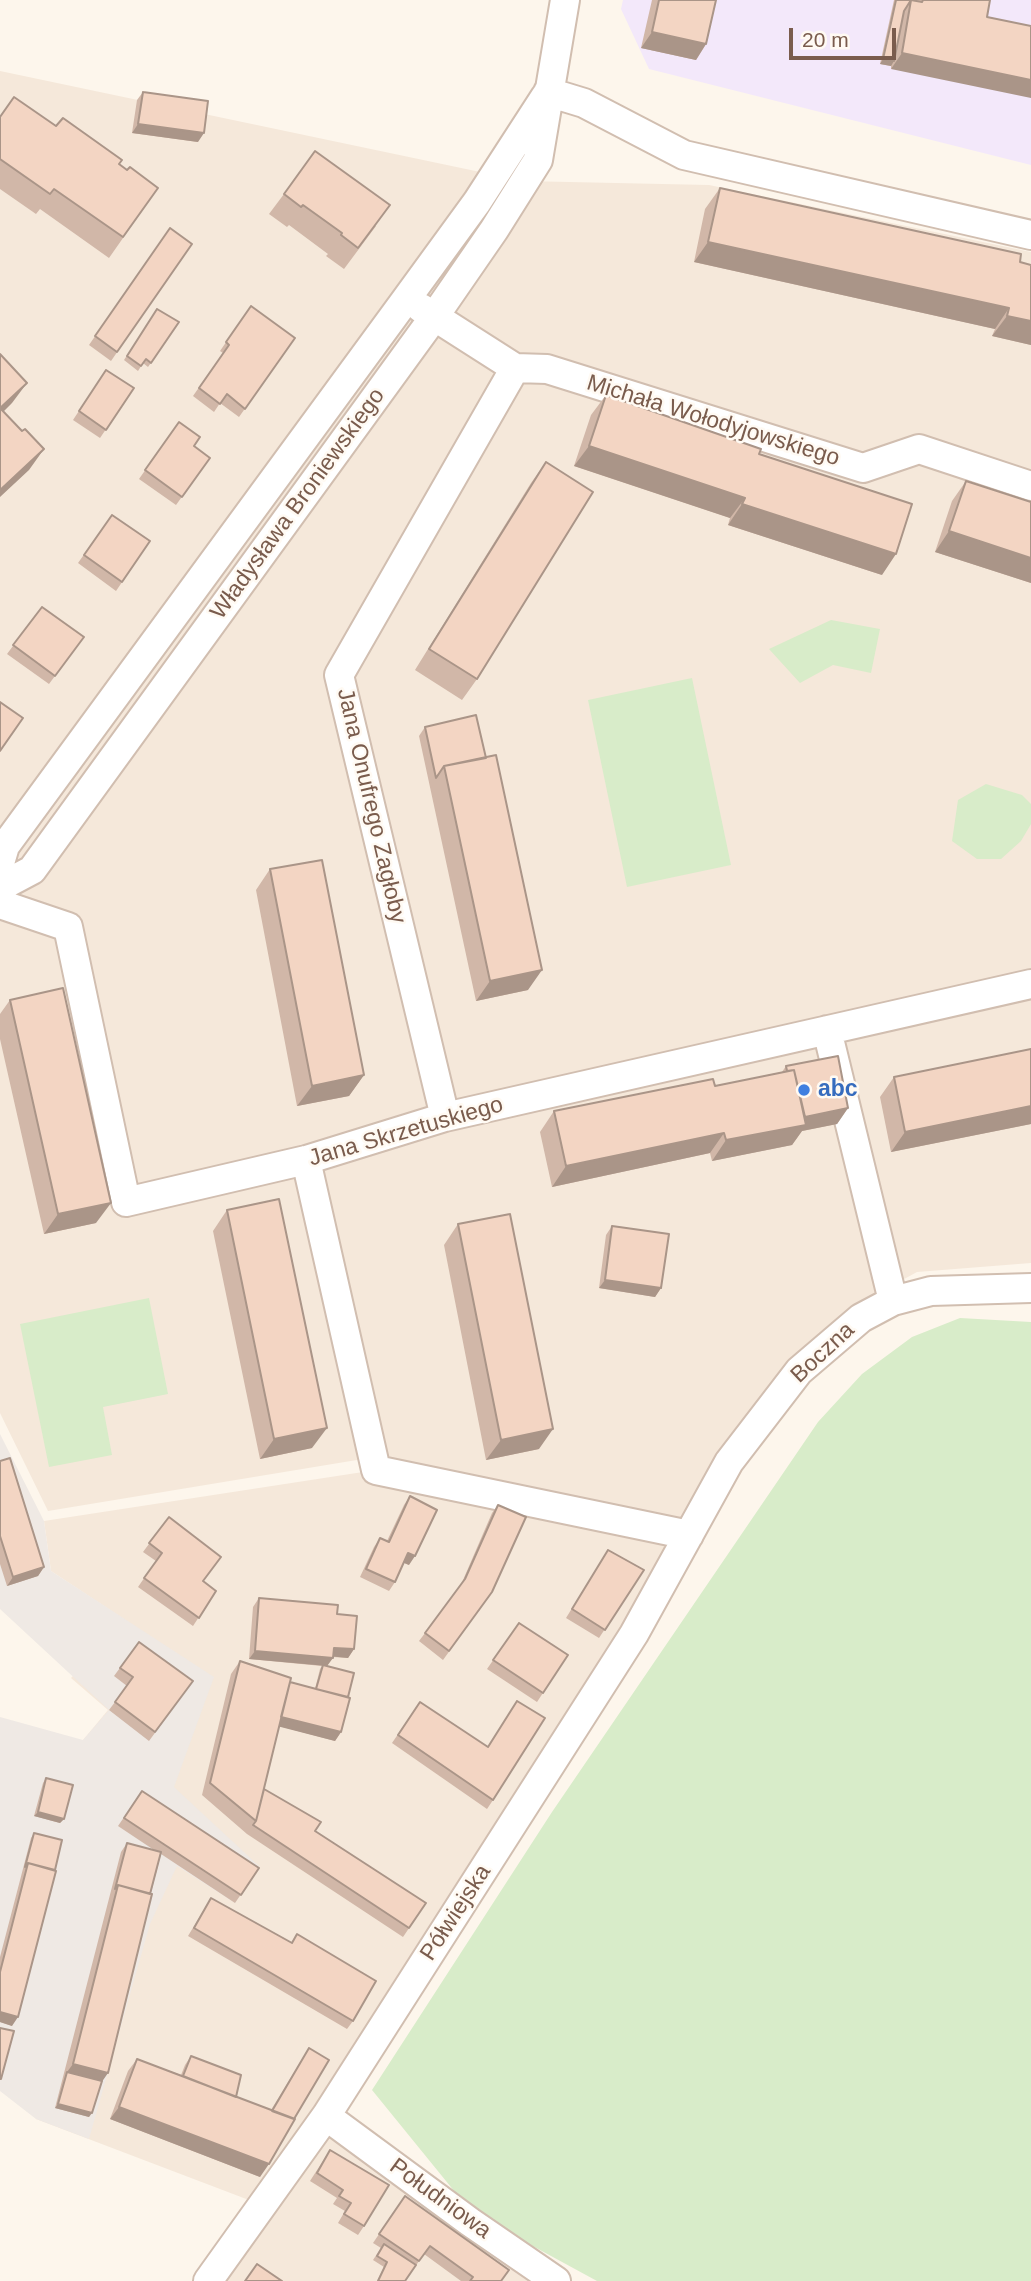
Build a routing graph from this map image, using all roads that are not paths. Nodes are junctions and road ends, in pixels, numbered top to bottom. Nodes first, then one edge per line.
1 (565, 0) edge
2 (548, 92) junction
3 (1031, 235) edge
4 (407, 298) junction
5 (434, 317) junction
6 (515, 368) junction
7 (1031, 485) edge
8 (0, 863) edge
9 (0, 887) edge
10 (0, 904) edge
11 (1031, 984) edge
12 (827, 1030) junction
13 (445, 1117) junction
14 (306, 1160) junction
15 (1031, 1288) edge
16 (893, 1301) junction
17 (689, 1535) junction
18 (326, 2116) junction
19 (208, 2281) edge
20 (555, 2281) edge

1 - 2 street, Władysława Broniewskiego
2 - 3 street
2 - 4 street, Władysława Broniewskiego
2 - 5 street, Władysława Broniewskiego
4 - 5 street, Michała Wołodyjowskiego
4 - 8 street, Władysława Broniewskiego
5 - 6 street, Michała Wołodyjowskiego
5 - 9 street, Władysława Broniewskiego
6 - 7 street, Michała Wołodyjowskiego
6 - 13 street, Jana Onufrego Zagłoby
10 - 14 street, Jana Skrzetuskiego
11 - 12 street, Jana Skrzetuskiego
12 - 13 street, Jana Skrzetuskiego
12 - 16 street
13 - 14 street, Jana Skrzetuskiego
14 - 17 street
15 - 16 street, Boczna
16 - 17 street, Boczna
17 - 18 street, Półwiejska
18 - 19 street, Półwiejska
18 - 20 street, Południowa

